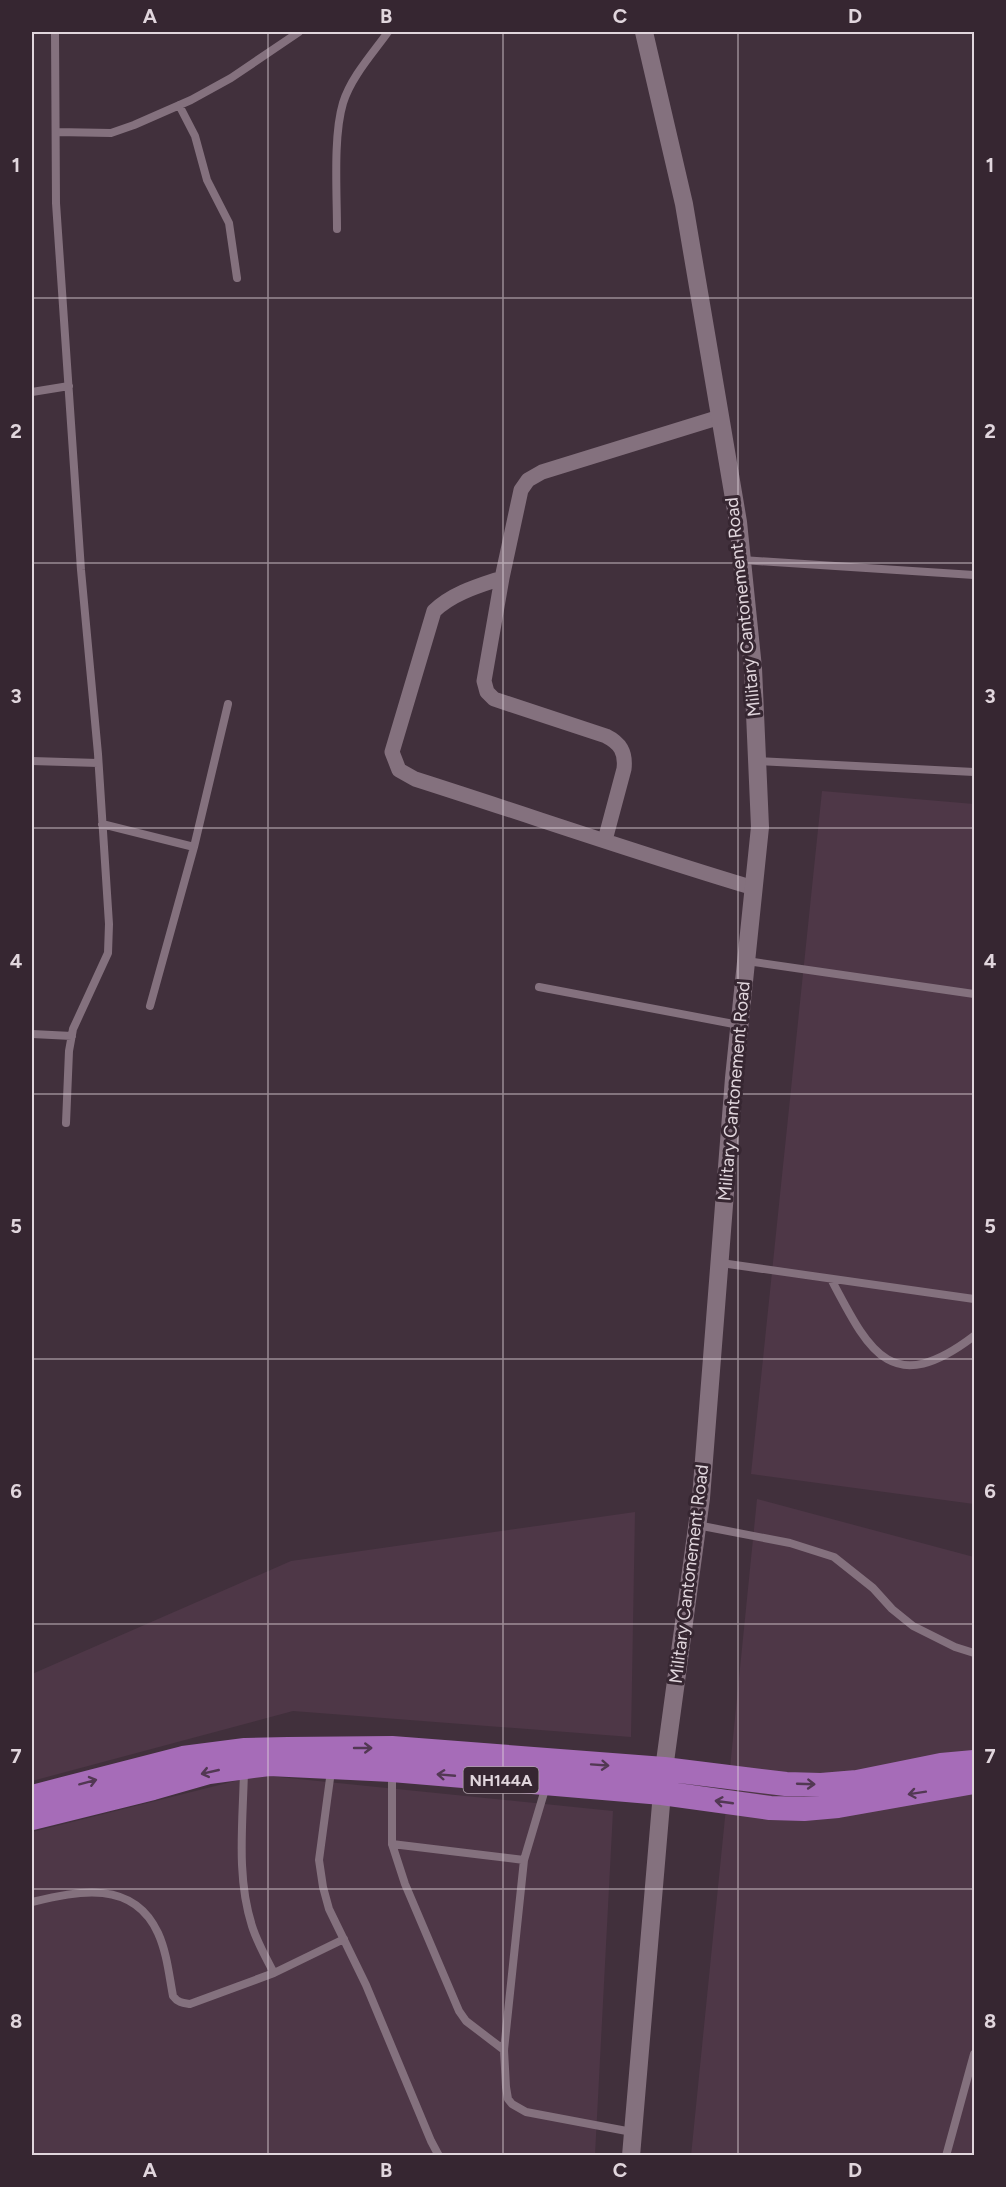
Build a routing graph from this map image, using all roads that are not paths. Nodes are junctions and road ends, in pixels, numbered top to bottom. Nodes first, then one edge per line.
1 (55, 32) edge
2 (299, 32) edge
3 (388, 32) edge
4 (644, 32) edge
5 (179, 105) junction
6 (57, 132) junction
7 (337, 229) dead end
8 (237, 278) dead end
9 (69, 386) junction
10 (32, 392) edge
11 (720, 417) junction
12 (741, 560) junction
13 (975, 574) edge
14 (502, 578) junction
15 (228, 704) dead end
16 (32, 761) edge
17 (757, 761) junction
18 (98, 763) junction
19 (975, 772) edge
20 (102, 824) junction
21 (605, 840) junction
22 (194, 847) junction
23 (754, 888) junction
24 (746, 960) junction
25 (539, 987) dead end
26 (975, 994) edge
27 (150, 1005) dead end
28 (740, 1025) junction
29 (32, 1035) edge
30 (72, 1036) junction
31 (66, 1123) dead end
32 (719, 1263) junction
33 (831, 1279) junction
34 (975, 1299) edge
35 (975, 1336) edge
36 (697, 1525) junction
37 (975, 1653) edge
38 (333, 1757) junction
39 (245, 1758) junction
40 (392, 1759) junction
41 (975, 1762) edge
42 (664, 1769) junction
43 (550, 1773) junction
44 (975, 1782) edge
45 (662, 1793) junction
46 (32, 1797) edge
47 (32, 1818) edge
48 (392, 1844) junction
49 (524, 1860) junction
50 (32, 1902) edge
51 (344, 1939) junction
52 (274, 1972) junction
53 (504, 2050) junction
54 (975, 2054) edge
55 (633, 2132) junction
56 (439, 2156) edge
57 (631, 2156) edge
58 (946, 2156) edge

1 - 6 lane
2 - 5 lane
3 - 7 lane
4 - 11 street, Military Cantonement Road
5 - 6 lane
5 - 8 lane
6 - 9 lane
9 - 10 lane
9 - 18 lane
11 - 12 street, Military Cantonement Road
11 - 14 street
12 - 13 lane
12 - 17 street, Military Cantonement Road
14 - 21 street
14 - 21 street
15 - 22 lane
16 - 18 lane
17 - 19 lane
17 - 23 street, Military Cantonement Road
18 - 20 lane
20 - 22 lane
20 - 30 lane
21 - 23 street
22 - 27 lane
23 - 24 street, Military Cantonement Road
24 - 26 lane
24 - 28 street, Military Cantonement Road
25 - 28 lane
28 - 32 street, Military Cantonement Road
29 - 30 lane
30 - 31 lane
32 - 33 lane
32 - 36 street, Military Cantonement Road
33 - 34 lane
33 - 35 lane
36 - 37 lane
36 - 42 street, Military Cantonement Road
38 - 39 highway, NH144A
38 - 40 highway, NH144A
38 - 51 lane
46 -> 39 highway, NH144A
39 -> 47 highway, NH144A
39 - 52 lane
40 - 43 highway, NH144A
40 - 48 lane
42 -> 41 highway, NH144A
43 -> 42 highway, NH144A
42 - 45 street, Military Cantonement Road
43 - 45 highway, NH144A
43 - 49 lane
44 -> 45 highway, NH144A
45 - 55 street, Military Cantonement Road
48 - 49 lane
48 - 53 lane
49 - 53 lane
50 - 52 lane
51 - 52 lane
51 - 56 lane
53 - 55 lane
54 - 58 lane
55 - 57 street, Military Cantonement Road

